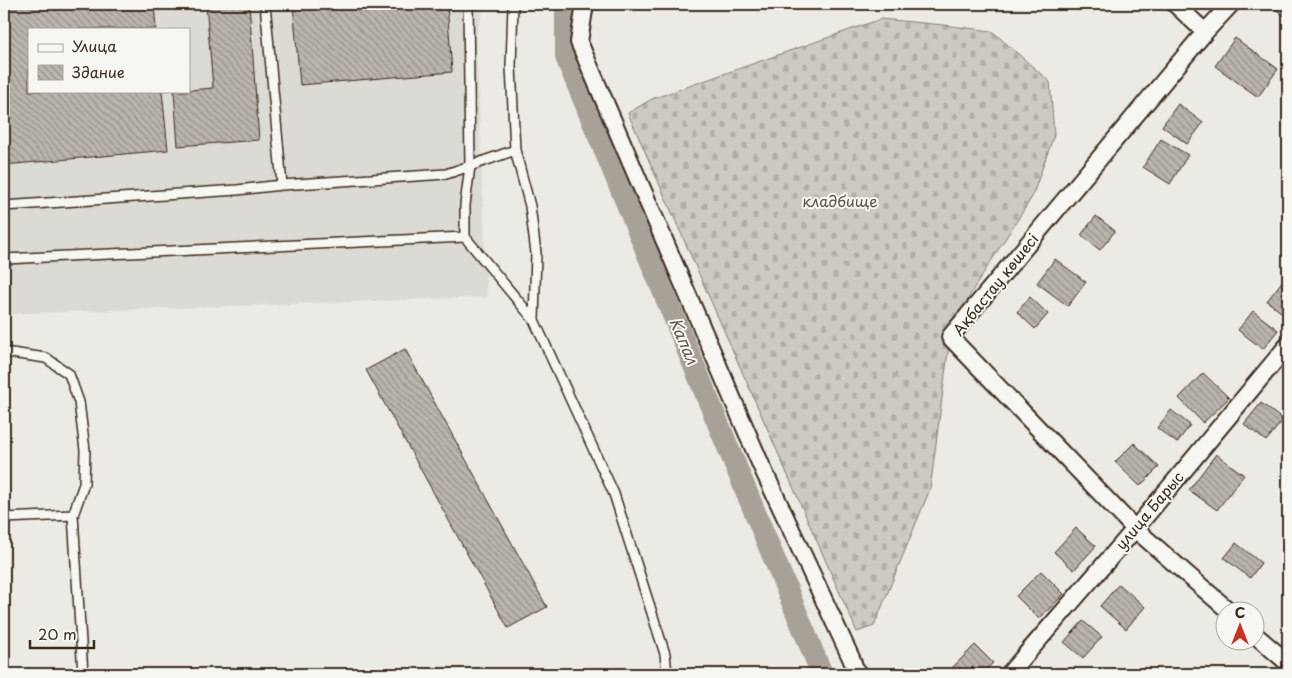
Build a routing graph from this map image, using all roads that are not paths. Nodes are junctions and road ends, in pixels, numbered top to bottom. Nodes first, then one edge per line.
1 (265, 4) edge
2 (468, 4) edge
3 (513, 4) edge
4 (584, 4) edge
5 (1175, 4) edge
6 (1231, 4) edge
7 (1205, 32) junction
8 (515, 150) junction
9 (470, 166) junction
10 (282, 186) junction
11 (4, 206) edge
12 (465, 237) junction
13 (4, 259) edge
14 (534, 320) junction
15 (1288, 345) edge
16 (4, 352) edge
17 (73, 515) junction
18 (4, 518) edge
19 (1135, 529) junction
20 (1217, 600) edge
21 (1264, 643) edge
22 (1288, 663) edge
23 (83, 674) edge
24 (667, 674) edge
25 (858, 674) edge
26 (1009, 674) edge

1 - 10 lane
2 - 9 lane
3 - 8 lane
4 - 25 street
5 - 7 street
6 - 7 street, Ақбастау көшесі
7 - 19 street, Ақбастау көшесі
8 - 9 lane
8 - 14 lane
9 - 10 lane
9 - 12 lane
10 - 11 lane
12 - 13 lane
12 - 14 lane
14 - 24 lane
15 - 19 street, улица Барыс
16 - 17 lane
17 - 18 lane
17 - 23 lane
19 - 20 street, Ақбастау көшесі
19 - 26 street, улица Барыс
21 - 22 street

